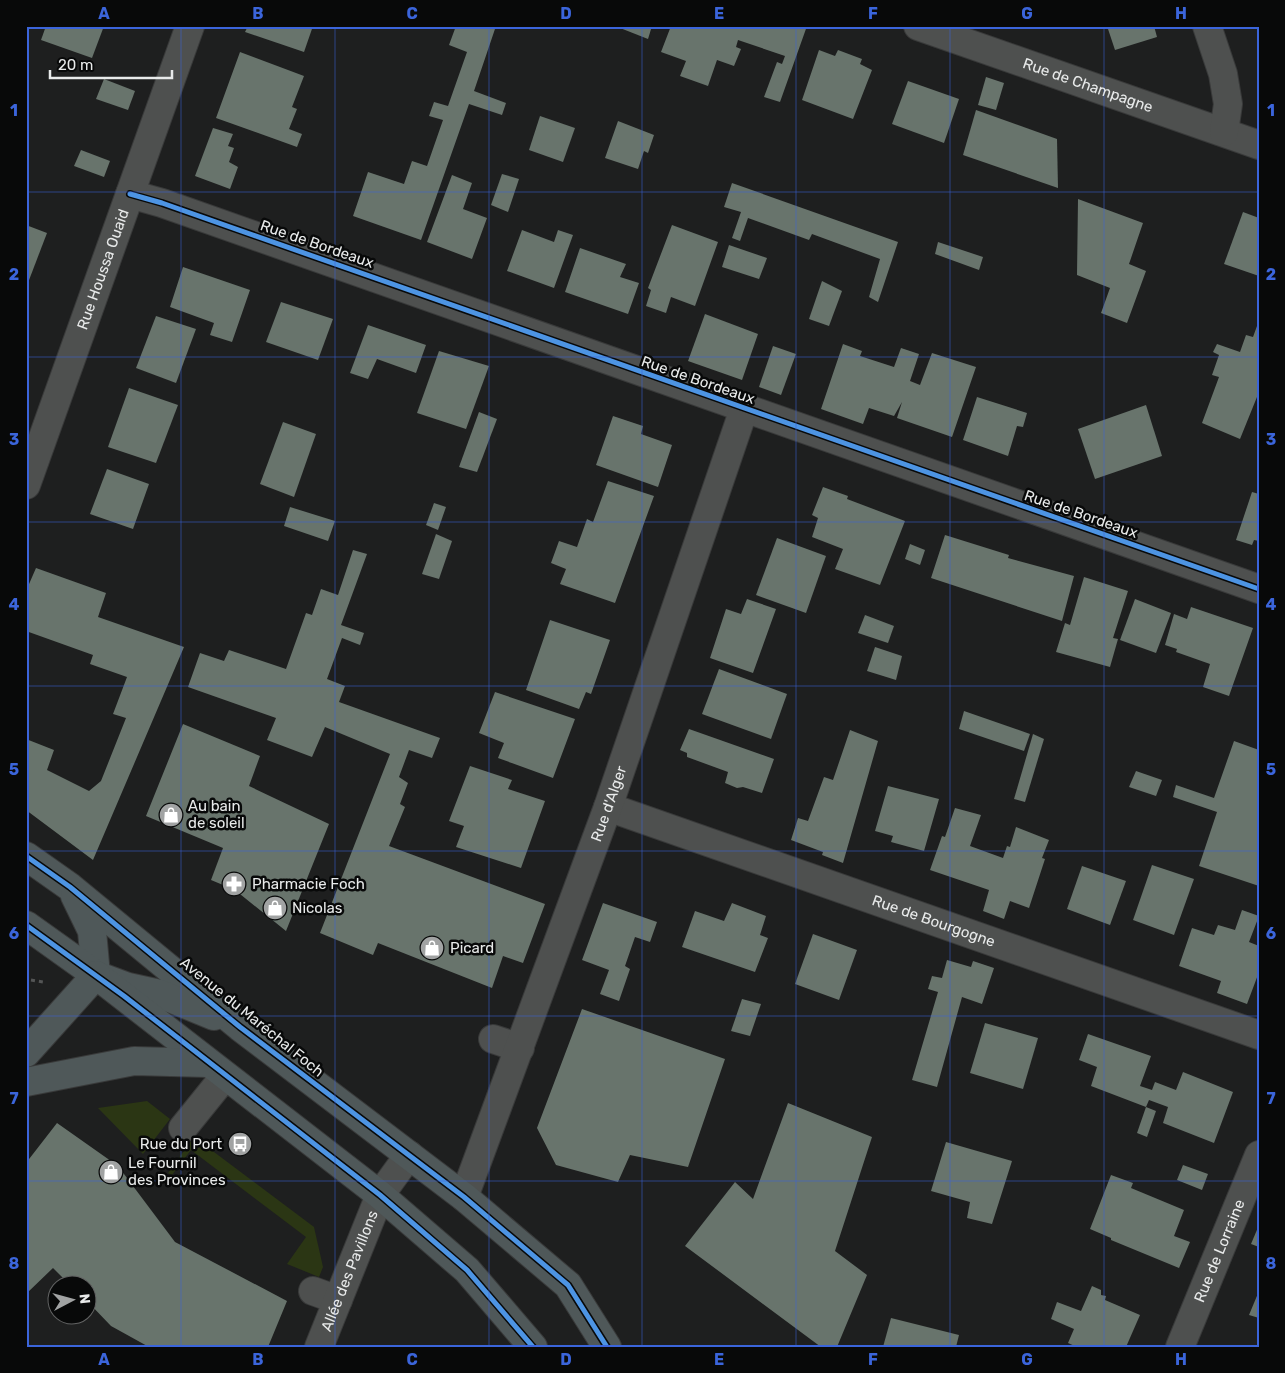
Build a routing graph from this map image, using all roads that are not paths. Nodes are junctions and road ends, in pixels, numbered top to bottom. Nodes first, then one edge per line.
1 (190, 26) edge
2 (918, 26) edge
3 (1208, 26) edge
4 (1224, 132) junction
5 (1259, 145) edge
6 (130, 194) junction
7 (744, 409) junction
8 (26, 485) edge
9 (1259, 589) edge
10 (608, 807) junction
11 (26, 856) edge
12 (70, 887) junction
13 (26, 925) edge
14 (96, 975) junction
15 (240, 1027) junction
16 (1259, 1035) edge
17 (494, 1039) dead end
18 (520, 1048) junction
19 (26, 1053) edge
20 (217, 1070) junction
21 (26, 1082) edge
22 (182, 1128) dead end
23 (409, 1155) junction
24 (1259, 1155) edge
25 (380, 1195) junction
26 (464, 1197) junction
27 (313, 1291) dead end
28 (338, 1300) junction
29 (319, 1347) edge
30 (533, 1347) edge
31 (607, 1347) edge
32 (1180, 1347) edge

1 - 6 street, Rue Houssa Ouaid
2 - 4 street, Rue de Champagne
3 - 4 street
4 - 5 street, Rue de Champagne
6 - 7 street, Rue de Bordeaux
6 - 8 street, Rue Houssa Ouaid
7 - 9 street, Rue de Bordeaux
7 - 10 street, Rue d'Alger
10 - 16 street, Rue de Bourgogne
10 - 18 street, Rue d'Alger
11 - 12 main road, Avenue du Maréchal Foch
12 - 14 main road
12 - 15 main road, Avenue du Maréchal Foch
13 - 14 main road
14 - 15 main road
14 - 19 main road
14 - 20 main road
15 - 23 main road, Avenue du Maréchal Foch
17 - 18 street
18 - 26 street, Rue d'Alger
20 - 21 main road
20 - 22 street
20 - 25 main road
23 - 25 street, Allée des Pavillons
23 - 26 main road, Avenue du Maréchal Foch
24 - 32 street, Rue de Lorraine
25 - 28 street, Allée des Pavillons
25 - 30 main road
26 - 31 main road, Avenue du Maréchal Foch
27 - 28 street
28 - 29 street, Allée des Pavillons

